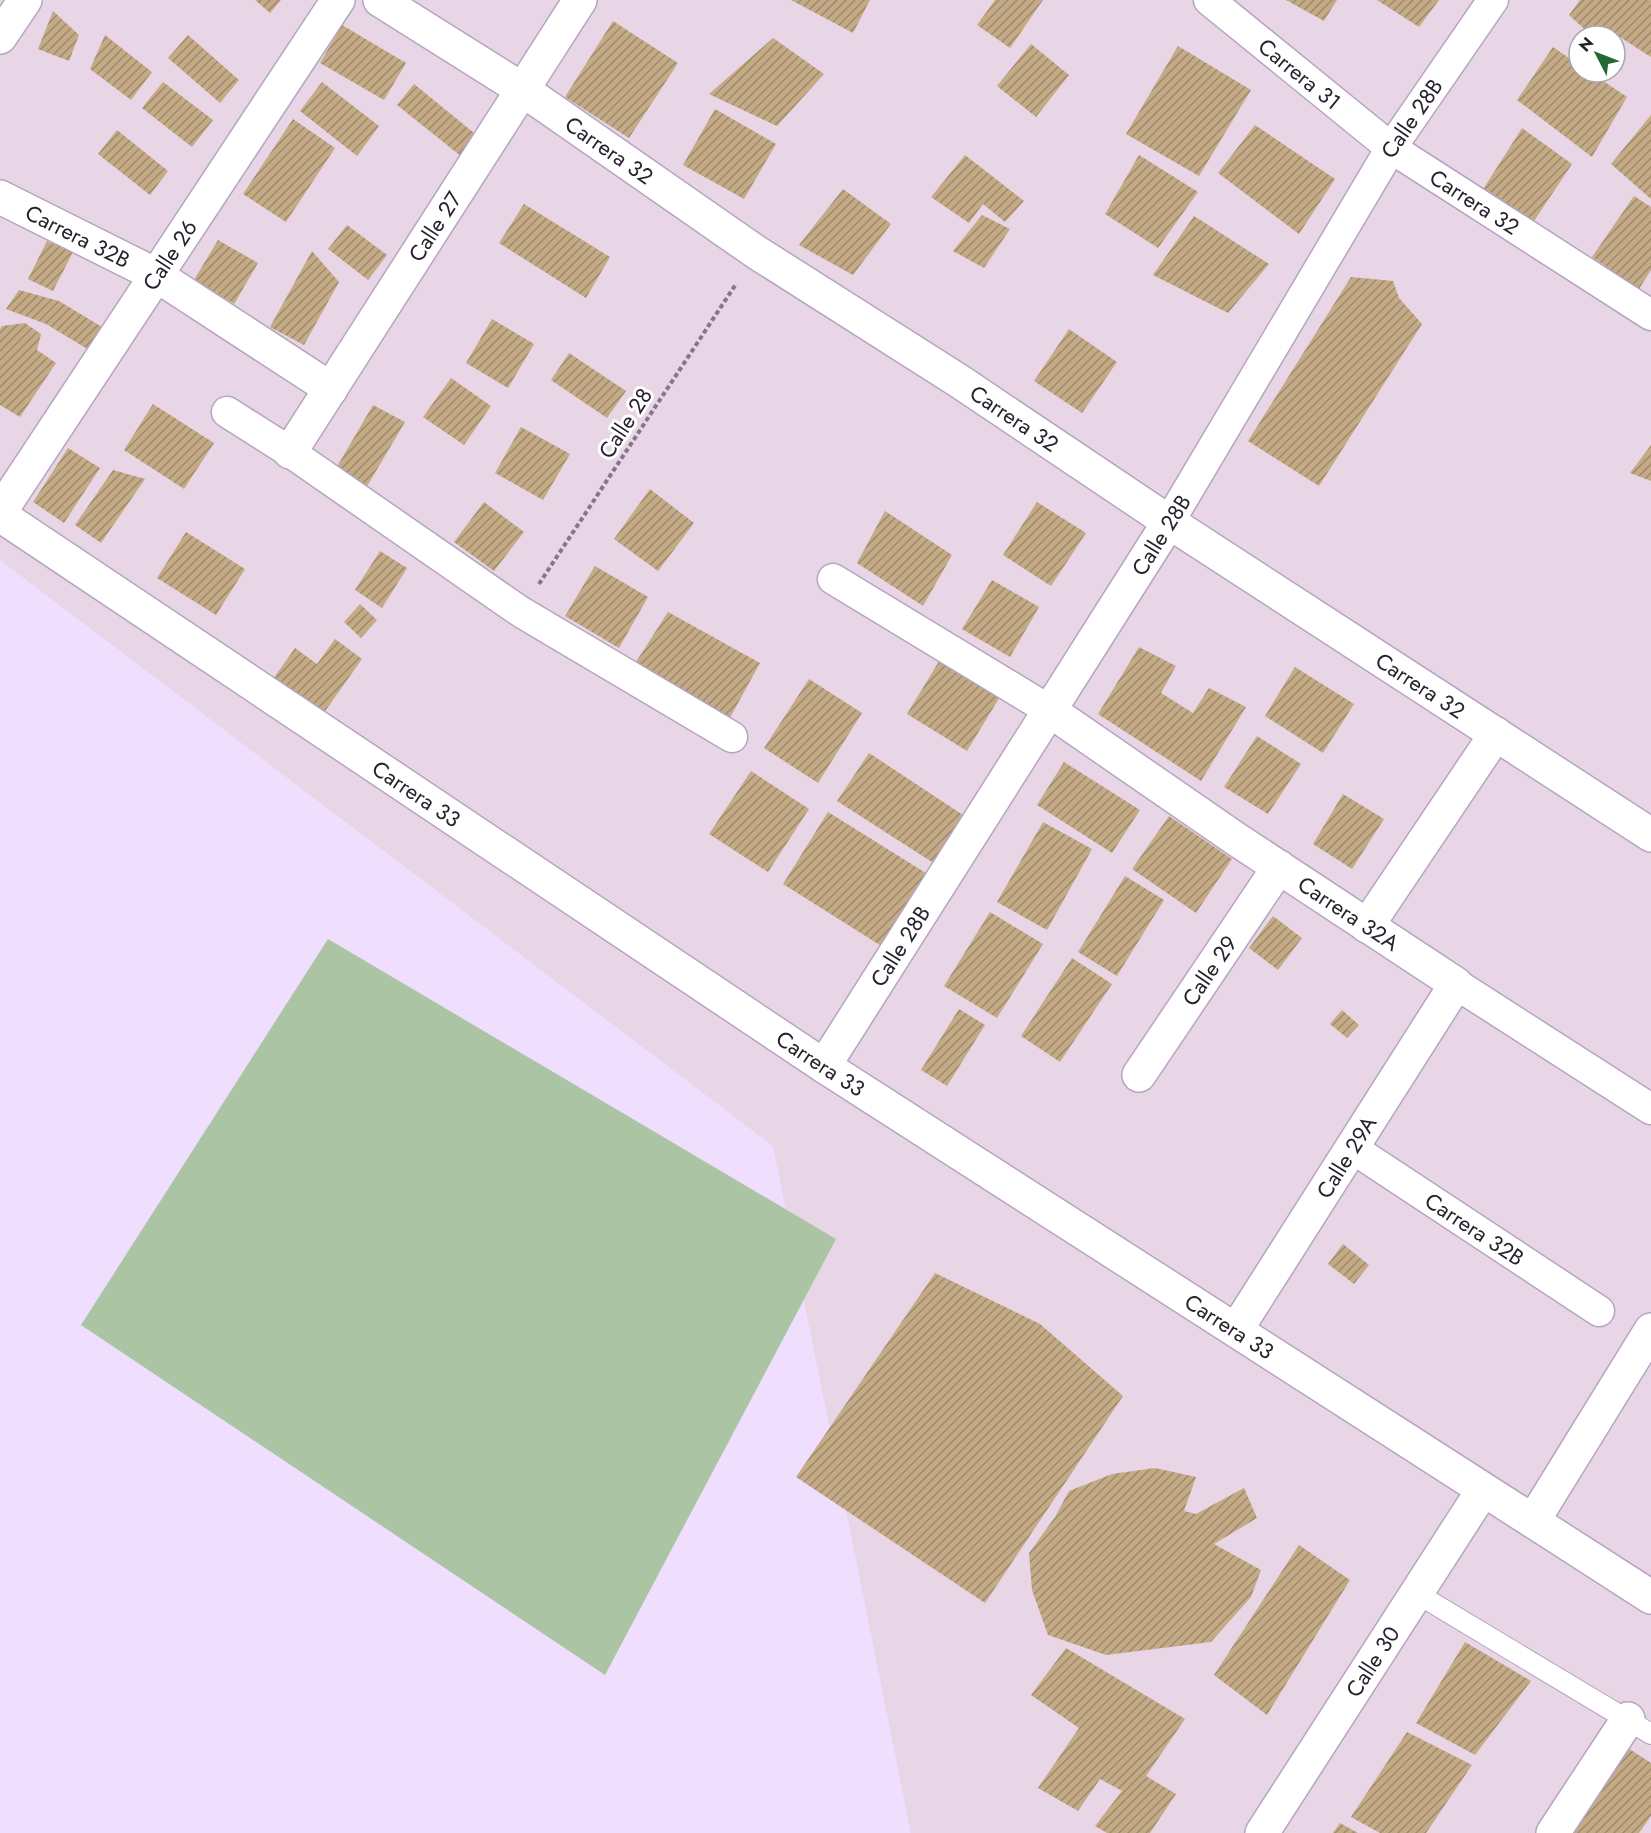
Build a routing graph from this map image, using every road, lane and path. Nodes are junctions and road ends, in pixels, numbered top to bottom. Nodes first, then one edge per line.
1 (24, 0) edge
2 (338, 0) edge
3 (380, 0) edge
4 (580, 0) edge
5 (1209, 0) edge
6 (1492, 0) edge
7 (0, 37) edge
8 (523, 90) junction
9 (1391, 148) junction
10 (0, 197) edge
11 (756, 252) junction
12 (156, 274) junction
13 (1651, 315) edge
14 (331, 388) junction
15 (227, 412) dead end
16 (290, 452) junction
17 (0, 513) edge
18 (1169, 522) junction
19 (833, 579) dead end
20 (521, 612) junction
21 (1049, 710) junction
22 (1496, 734) junction
23 (732, 737) dead end
24 (1651, 835) edge
25 (1279, 867) junction
26 (1367, 926) junction
27 (1456, 984) junction
28 (824, 1066) junction
29 (1139, 1075) dead end
30 (1651, 1109) edge
31 (1352, 1148) junction
32 (1599, 1311) dead end
33 (1236, 1330) junction
34 (1651, 1330) edge
35 (1483, 1490) junction
36 (1533, 1521) junction
37 (1416, 1593) junction
38 (1651, 1598) edge
39 (1640, 1726) edge
40 (1262, 1833) edge
41 (1553, 1833) edge

1 - 7 street
2 - 12 street, Calle 26
3 - 8 street, Carrera 32
4 - 8 street, Calle 27
5 - 9 street, Carrera 31
6 - 9 street, Calle 28B
8 - 11 street, Carrera 32
8 - 14 street, Calle 27
9 - 13 street, Carrera 32
9 - 18 street, Calle 28B
10 - 12 street, Carrera 32B
11 - 18 street, Carrera 32
11 - 20 path, Calle 28
12 - 14 street, Carrera 32B
12 - 17 street, Calle 26
14 - 16 street, Calle 27
15 - 16 street
16 - 20 street
17 - 28 street, Carrera 33
18 - 21 street, Calle 28B
18 - 22 street, Carrera 32
19 - 21 street
20 - 23 street
21 - 25 street, Carrera 32A
21 - 28 street, Calle 28B
22 - 24 street, Carrera 32
22 - 26 street
25 - 26 street, Carrera 32A
25 - 29 street, Calle 29
26 - 27 street, Carrera 32A
27 - 30 street, Carrera 32A
27 - 31 street, Calle 29A
28 - 33 street, Carrera 33
31 - 32 street, Carrera 32B
31 - 33 street, Calle 29A
33 - 35 street, Carrera 33
34 - 36 street
35 - 36 street, Carrera 33
35 - 37 street, Calle 30
36 - 38 street, Carrera 33
37 - 39 lane
37 - 40 street, Calle 30
39 - 41 street

